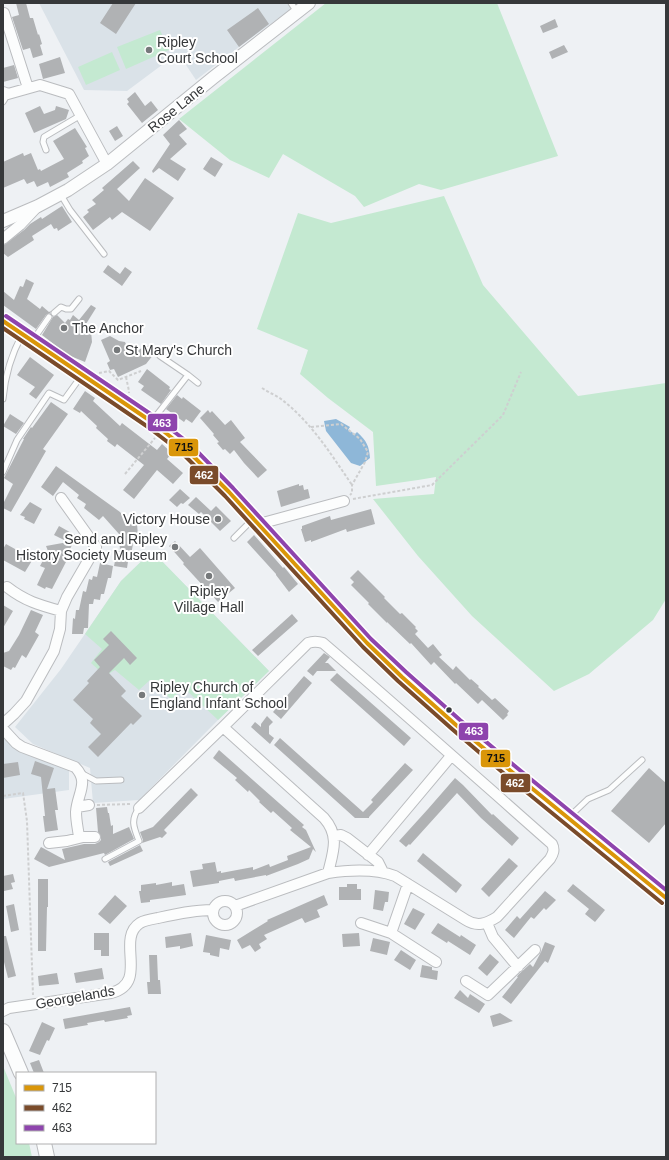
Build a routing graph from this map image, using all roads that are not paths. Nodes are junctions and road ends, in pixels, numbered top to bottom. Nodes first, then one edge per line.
1 (309, 3) edge
2 (294, 8) edge
3 (3, 14) edge
4 (28, 88) junction
5 (5, 96) edge
6 (81, 115) junction
7 (46, 150) dead end
8 (107, 164) junction
9 (61, 194) junction
10 (38, 206) junction
11 (3, 221) edge
12 (3, 239) edge
13 (104, 254) dead end
14 (79, 298) dead end
15 (54, 313) dead end
16 (49, 318) dead end
17 (3, 321) edge
18 (28, 337) junction
19 (160, 356) dead end
20 (83, 374) junction
21 (188, 374) junction
22 (198, 383) dead end
23 (3, 399) edge
24 (152, 422) junction
25 (3, 472) edge
26 (61, 498) dead end
27 (345, 501) road end
28 (256, 521) junction
29 (234, 538) dead end
30 (6, 587) dead end
31 (61, 611) junction
32 (3, 724) edge
33 (223, 727) junction
34 (3, 728) edge
35 (451, 756) junction
36 (642, 760) dead end
37 (80, 772) junction
38 (121, 780) dead end
39 (89, 805) road end
40 (141, 806) joint
41 (77, 807) junction
42 (567, 818) junction
43 (334, 836) junction
44 (79, 837) junction
45 (95, 837) dead end
46 (49, 843) dead end
47 (368, 855) junction
48 (105, 858) dead end
49 (383, 872) junction
50 (328, 873) junction
51 (408, 884) junction
52 (666, 898) edge
53 (235, 906) junction
54 (213, 910) junction
55 (362, 923) dead end
56 (487, 923) junction
57 (391, 933) junction
58 (535, 950) dead end
59 (436, 962) dead end
60 (518, 967) junction
61 (466, 981) dead end
62 (3, 1011) edge
63 (3, 1031) edge
64 (21, 1072) edge
65 (44, 1144) edge
66 (47, 1157) edge

1 - 2 street, Rose Lane
2 - 8 street, Rose Lane
3 - 4 street
4 - 5 street
4 - 6 street
6 - 7 lane
6 - 8 street
8 - 9 street, Rose Lane
9 - 10 street, Rose Lane
9 - 13 lane
10 - 11 street, Rose Lane
10 - 12 street, Rose Lane
14 - 15 lane
16 - 18 lane
17 - 18 main road
18 - 20 main road
18 - 23 lane
19 - 21 lane
20 - 24 main road
20 - 25 lane
21 - 22 lane
21 - 24 lane
24 - 28 main road
26 - 31 street
27 - 28 street
28 - 29 lane
28 - 42 main road
30 - 31 street
31 - 32 street
33 - 35 street
33 - 40 street
33 - 43 street
34 - 37 street
35 - 47 street
35 - 56 street
36 - 42 lane
37 - 38 lane
37 - 41 street
39 - 41 street
40 - 48 lane
41 - 44 street
42 - 52 main road
43 - 47 street, Georgelands
43 - 50 street
44 - 45 street
44 - 46 street
47 - 49 street, Georgelands
49 - 50 street, Georgelands
49 - 51 street, Georgelands
50 - 53 street, Georgelands
51 - 56 street, Georgelands
51 - 57 street
53 - 54 street, Georgelands
53 - 54 street
54 - 62 street, Georgelands
55 - 57 street
56 - 60 street
57 - 59 street
58 - 60 street
60 - 61 street
63 - 64 main road
65 - 66 main road

